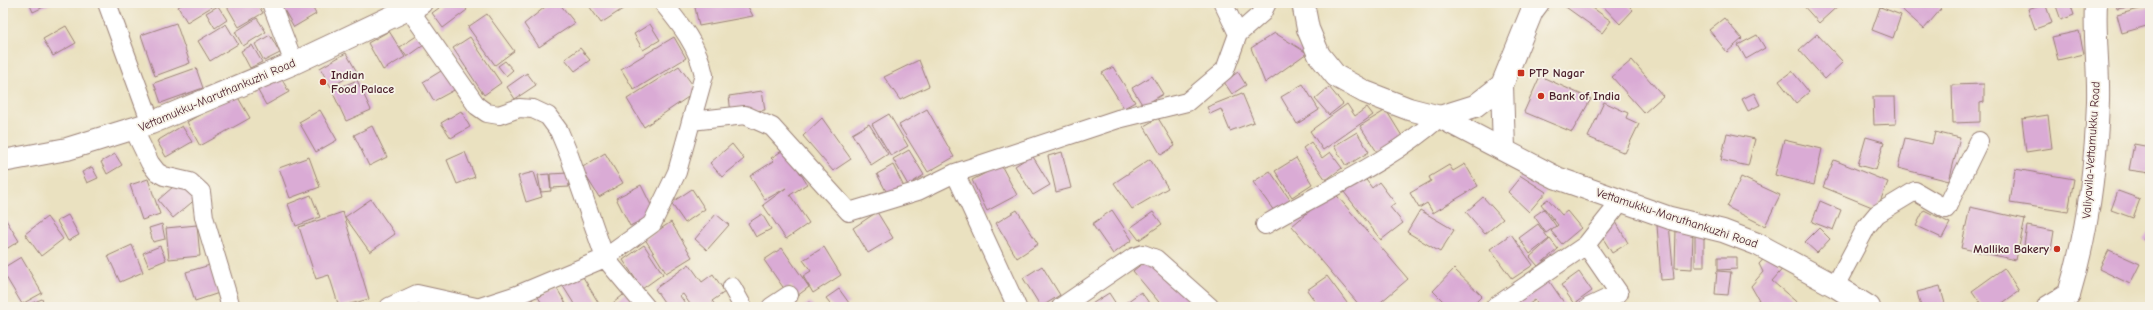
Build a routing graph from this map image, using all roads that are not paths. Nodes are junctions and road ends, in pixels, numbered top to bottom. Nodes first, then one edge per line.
1 (107, 3) edge
2 (271, 3) edge
3 (663, 3) edge
4 (1222, 3) edge
5 (1267, 3) edge
6 (1303, 3) edge
7 (1538, 3) edge
8 (2096, 3) edge
9 (415, 6) edge
10 (1238, 34) junction
11 (294, 63) junction
12 (1502, 85) junction
13 (1440, 117) junction
14 (691, 121) junction
15 (143, 127) junction
16 (1979, 141) dead end
17 (1504, 149) junction
18 (3, 161) edge
19 (955, 172) junction
20 (1621, 201) junction
21 (1265, 225) dead end
22 (1586, 245) junction
23 (605, 258) junction
24 (1835, 286) junction
25 (732, 288) dead end
26 (789, 295) dead end
27 (2068, 300) edge
28 (513, 301) edge
29 (231, 307) edge
30 (389, 307) edge
31 (476, 307) edge
32 (480, 307) edge
33 (646, 307) edge
34 (743, 307) edge
35 (772, 307) edge
36 (1017, 307) edge
37 (1061, 307) edge
38 (1210, 307) edge
39 (1495, 307) edge
40 (1589, 307) edge
41 (1869, 307) edge
42 (2048, 307) edge

1 - 15 street
2 - 11 street
3 - 14 street
4 - 10 street
5 - 10 street
6 - 13 main road, Vettamukku-Maruthankuzhi Road
7 - 12 main road
8 - 27 main road, Valiyavila-Vettamukku Road
9 - 11 main road, Vettamukku-Maruthankuzhi Road
9 - 23 street
10 - 19 street
11 - 15 main road, Vettamukku-Maruthankuzhi Road
12 - 13 main road
12 - 17 main road
13 - 17 main road, Vettamukku-Maruthankuzhi Road
13 - 21 street
14 - 19 street
14 - 23 street
15 - 18 main road, Vettamukku-Maruthankuzhi Road
15 - 29 street
16 - 24 street
17 - 20 main road, Vettamukku-Maruthankuzhi Road
19 - 36 street
20 - 22 street
20 - 24 main road, Vettamukku-Maruthankuzhi Road
22 - 39 street
22 - 40 street
23 - 28 street
23 - 33 street
24 - 41 main road, Vettamukku-Maruthankuzhi Road
25 - 34 street
26 - 35 street
27 - 42 main road
28 - 32 street
30 - 31 street
37 - 38 street

